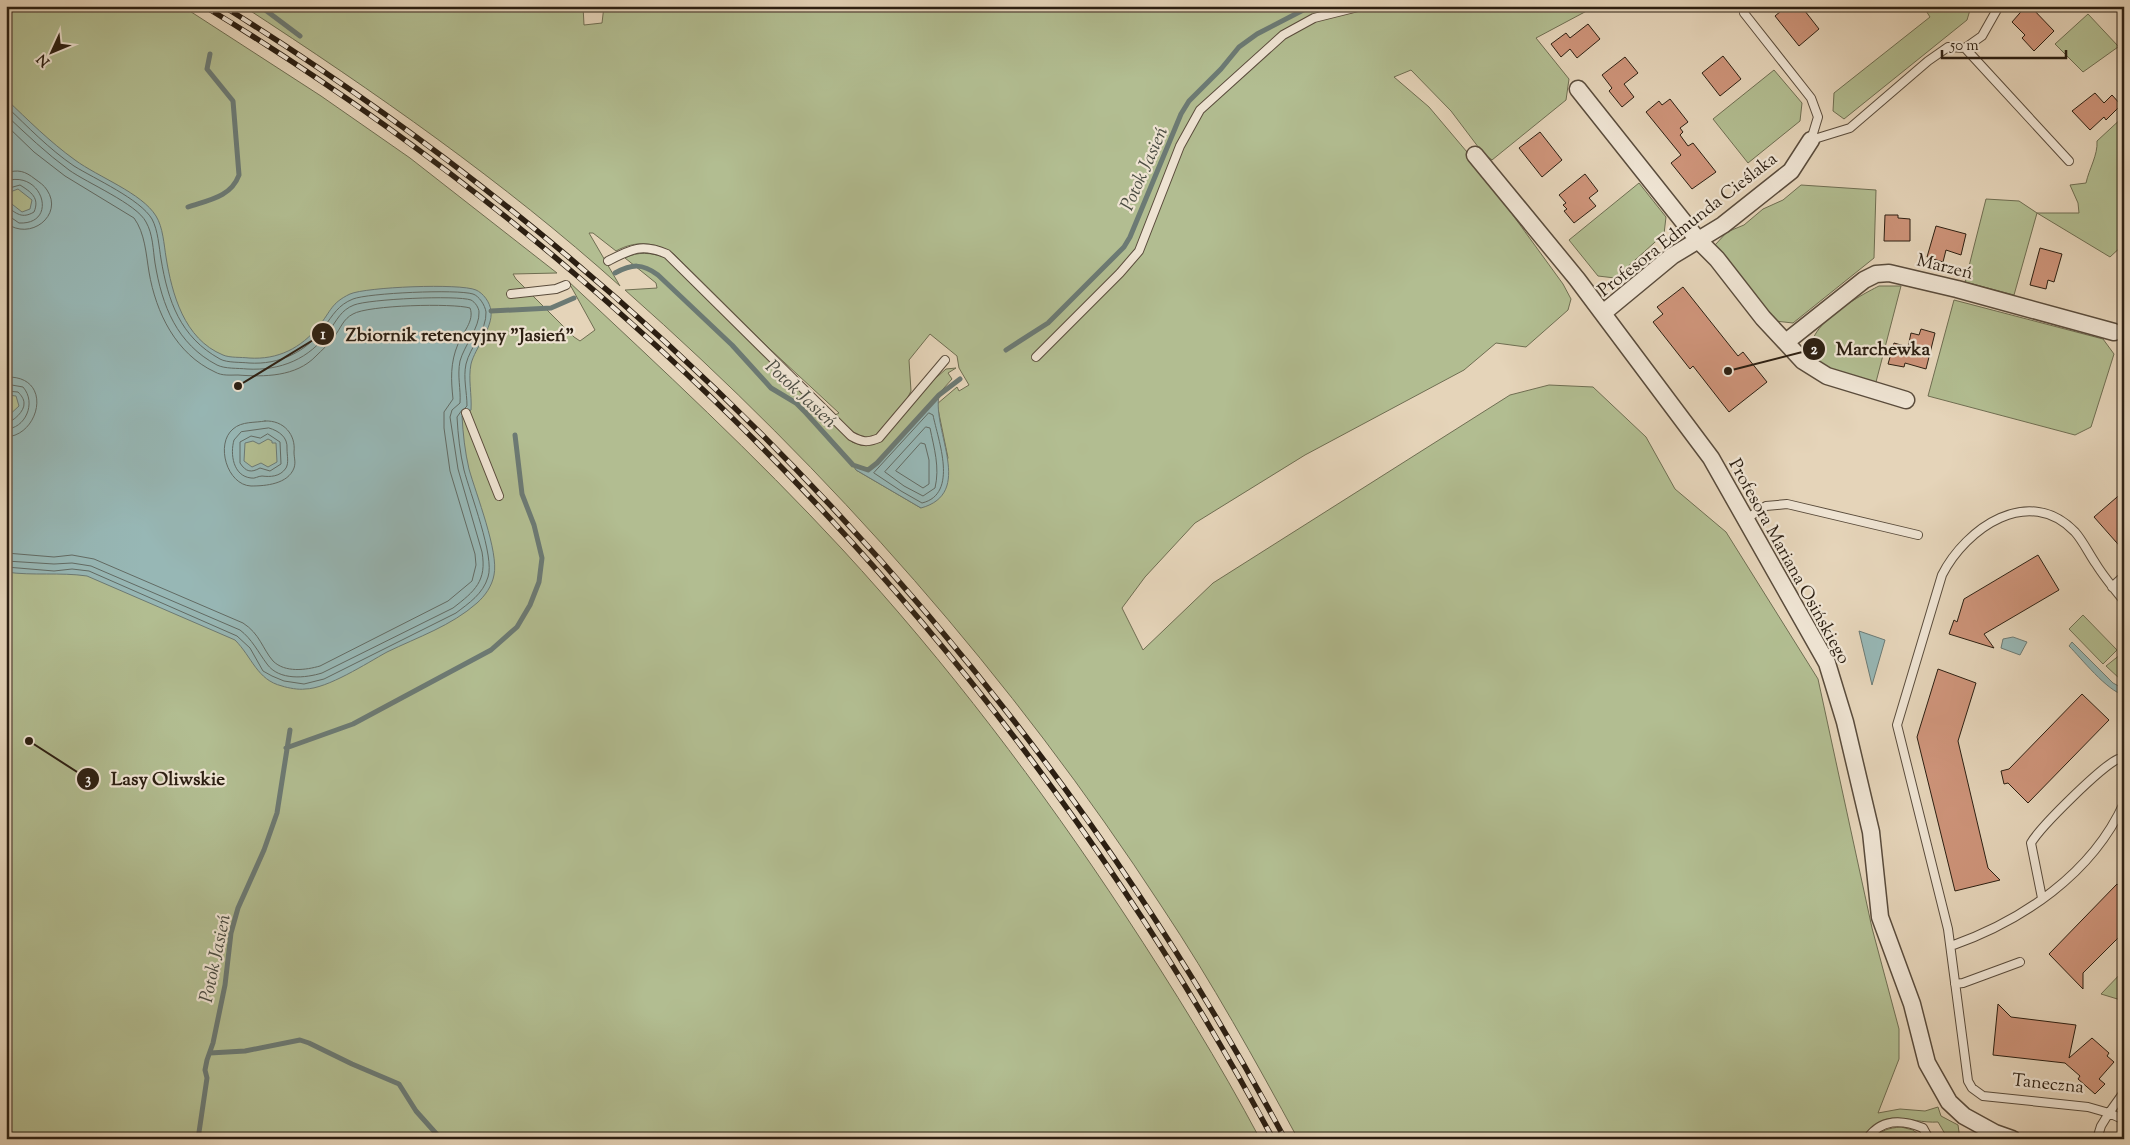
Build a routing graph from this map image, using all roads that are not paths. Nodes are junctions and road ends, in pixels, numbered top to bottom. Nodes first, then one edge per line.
1 (1362, 6) edge
2 (1999, 6) edge
3 (1744, 13) dead end
4 (1965, 48) junction
5 (1578, 89) dead end
6 (1811, 140) junction
7 (1476, 155) dead end
8 (2069, 161) dead end
9 (1698, 240) junction
10 (608, 261) dead end
11 (566, 285) dead end
12 (511, 294) dead end
13 (1603, 313) junction
14 (2114, 332) dead end
15 (1786, 342) junction
16 (1036, 357) dead end
17 (945, 360) dead end
18 (1906, 400) dead end
19 (466, 413) dead end
20 (499, 496) dead end
21 (1746, 519) junction
22 (1918, 535) dead end
23 (2124, 576) edge
24 (2112, 587) junction
25 (2124, 601) edge
26 (2124, 761) edge
27 (2124, 803) edge
28 (2042, 898) junction
29 (1950, 946) junction
30 (2020, 962) dead end
31 (1955, 984) junction
32 (2124, 1092) edge
33 (2109, 1113) junction
34 (2124, 1118) edge
35 (1867, 1139) edge
36 (1930, 1139) edge
37 (2012, 1139) edge
38 (2097, 1139) edge

1 - 16 lane
2 - 4 lane
3 - 6 lane
4 - 6 lane
4 - 8 lane
5 - 9 street
6 - 9 street, Profesora Edmunda Cieślaka
7 - 13 street, Profesora Mariana Osińskiego
9 - 13 street, Profesora Edmunda Cieślaka
9 - 15 street
10 - 17 lane
11 - 12 lane
13 - 21 street, Profesora Mariana Osińskiego
14 - 15 street, Marzeń
15 - 18 street
19 - 20 lane
21 - 22 lane
21 - 37 street, Profesora Mariana Osińskiego
23 - 24 lane
24 - 25 lane
24 - 29 lane
26 - 28 lane
27 - 28 lane
28 - 29 lane
29 - 31 lane
30 - 31 lane
31 - 33 lane, Taneczna
32 - 33 lane
33 - 34 lane, Taneczna
33 - 38 lane
35 - 36 lane

